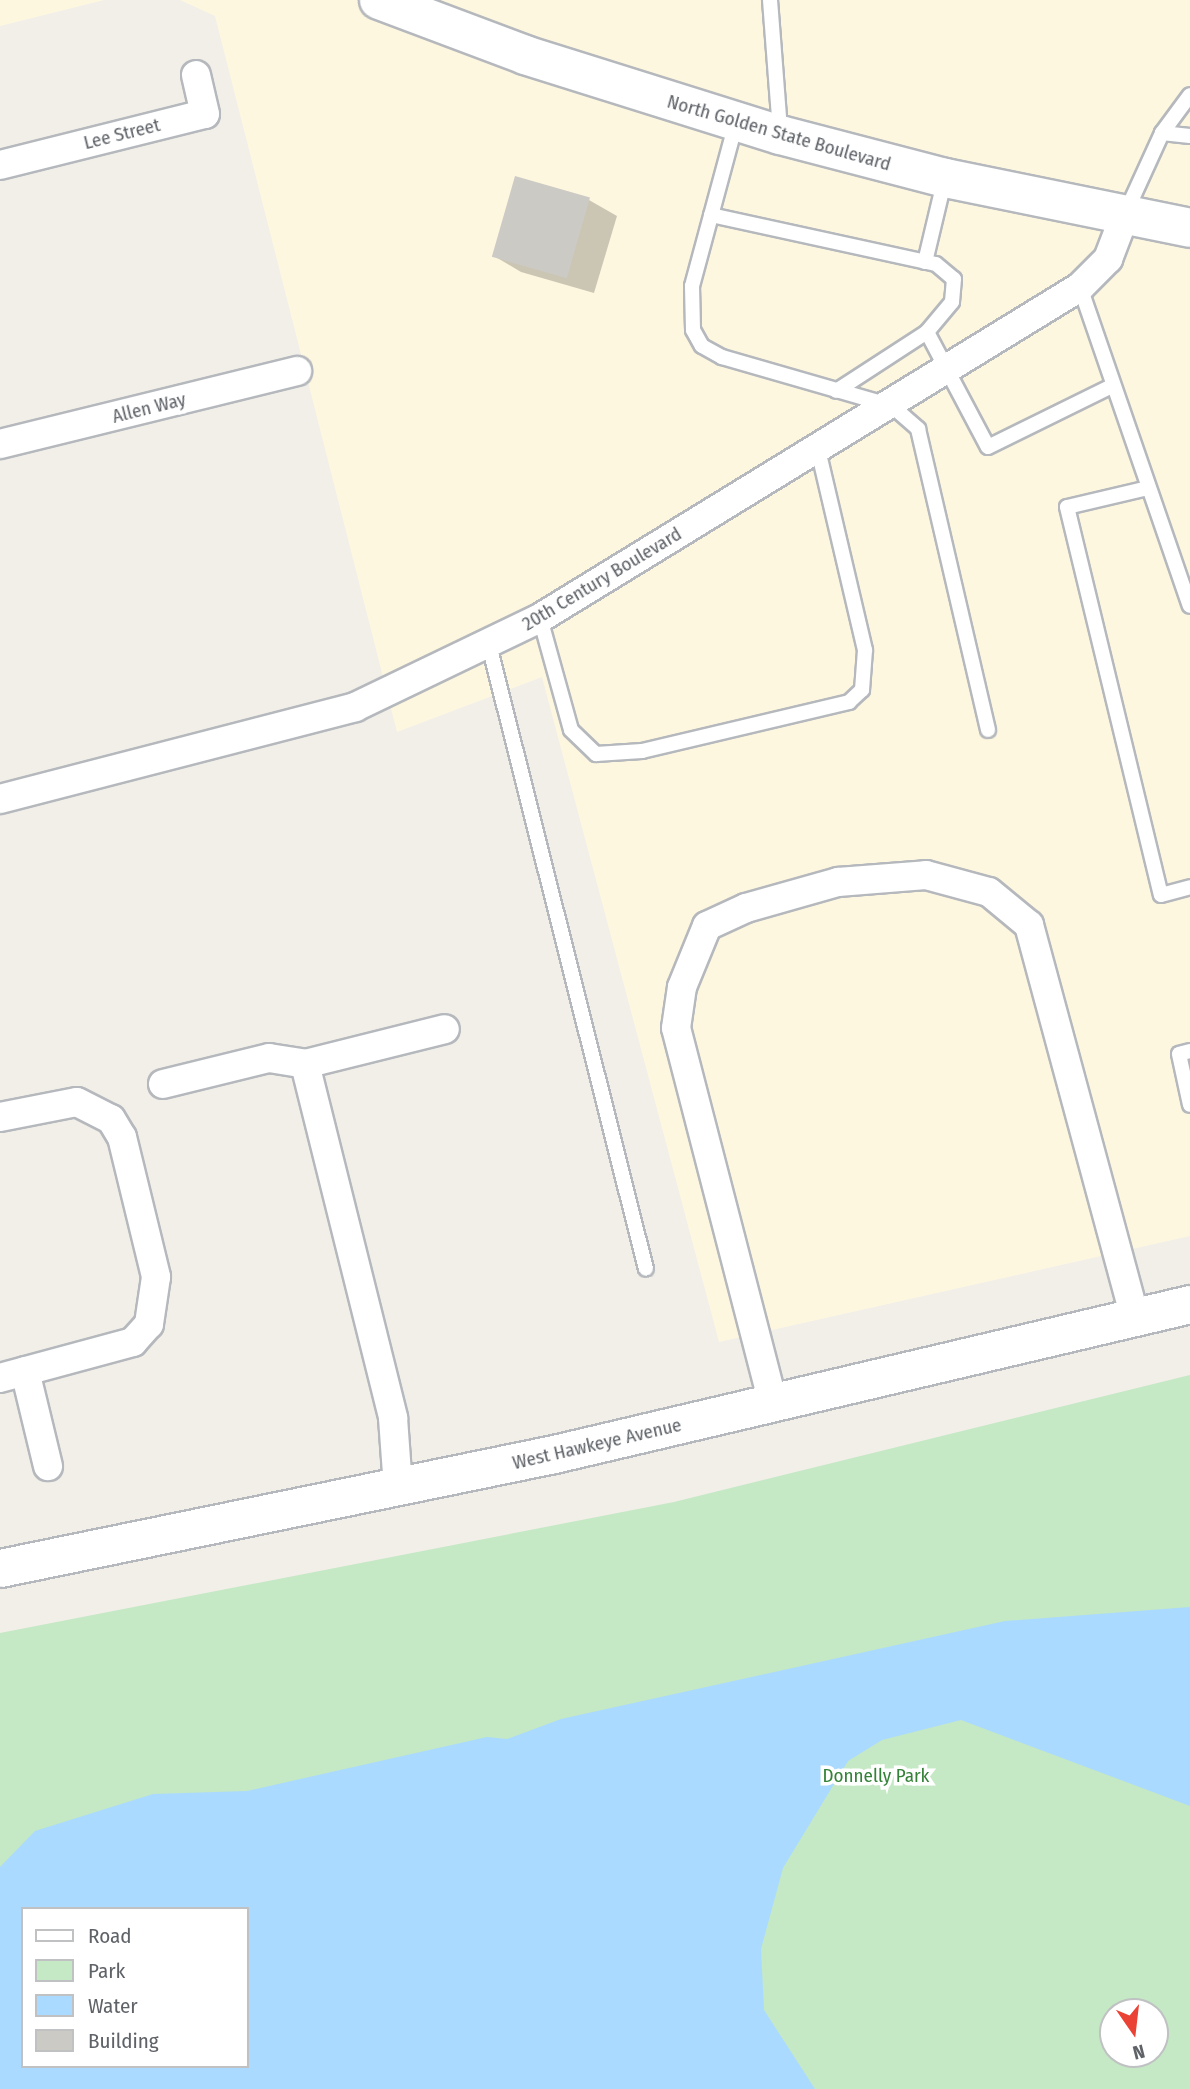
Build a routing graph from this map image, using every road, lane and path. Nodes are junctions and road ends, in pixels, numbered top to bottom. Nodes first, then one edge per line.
1 (379, 0) edge
2 (770, 0) edge
3 (196, 75) dead end
4 (1190, 95) edge
5 (736, 123) junction
6 (1162, 132) junction
7 (780, 135) junction
8 (1190, 136) edge
9 (0, 164) edge
10 (945, 178) junction
11 (711, 215) junction
12 (1124, 217) junction
13 (1190, 228) edge
14 (925, 262) junction
15 (1080, 287) junction
16 (927, 332) junction
17 (952, 369) junction
18 (297, 371) dead end
19 (1112, 386) junction
20 (836, 391) junction
21 (892, 406) junction
22 (0, 444) edge
23 (818, 449) junction
24 (1148, 488) junction
25 (1190, 606) edge
26 (540, 618) junction
27 (489, 645) junction
28 (988, 730) dead end
29 (0, 799) edge
30 (1190, 887) edge
31 (445, 1029) dead end
32 (1190, 1051) edge
33 (305, 1064) junction
34 (163, 1084) dead end
35 (1190, 1105) edge
36 (0, 1117) edge
37 (646, 1269) dead end
38 (1190, 1304) edge
39 (1135, 1318) junction
40 (13, 1374) edge
41 (773, 1404) junction
42 (48, 1466) dead end
43 (398, 1488) junction
44 (0, 1567) edge

1 - 5 main road, North Golden State Boulevard
2 - 7 lane
3 - 9 street, Lee Street
4 - 6 lane
5 - 7 main road, North Golden State Boulevard
5 - 11 lane
6 - 8 lane
6 - 12 lane
7 - 10 main road, North Golden State Boulevard
10 - 12 main road, North Golden State Boulevard
10 - 14 lane
11 - 14 lane
11 - 20 lane
12 - 13 main road, North Golden State Boulevard
12 - 15 street, 20th Century Boulevard
14 - 16 lane
15 - 17 street, 20th Century Boulevard
15 - 19 lane
16 - 17 lane
16 - 20 lane
17 - 19 lane
17 - 21 street, 20th Century Boulevard
18 - 22 street, Allen Way
19 - 24 lane
20 - 21 lane
21 - 23 street, 20th Century Boulevard
21 - 28 lane
23 - 26 street, 20th Century Boulevard
23 - 26 lane
24 - 25 lane
24 - 30 lane
26 - 27 street, 20th Century Boulevard
27 - 29 street, 20th Century Boulevard
27 - 37 lane
31 - 33 street
32 - 35 lane
33 - 34 street
33 - 43 street
36 - 40 street
38 - 39 street, West Hawkeye Avenue
39 - 41 street, West Hawkeye Avenue
39 - 41 street
40 - 42 street
41 - 43 street, West Hawkeye Avenue
43 - 44 street, West Hawkeye Avenue

